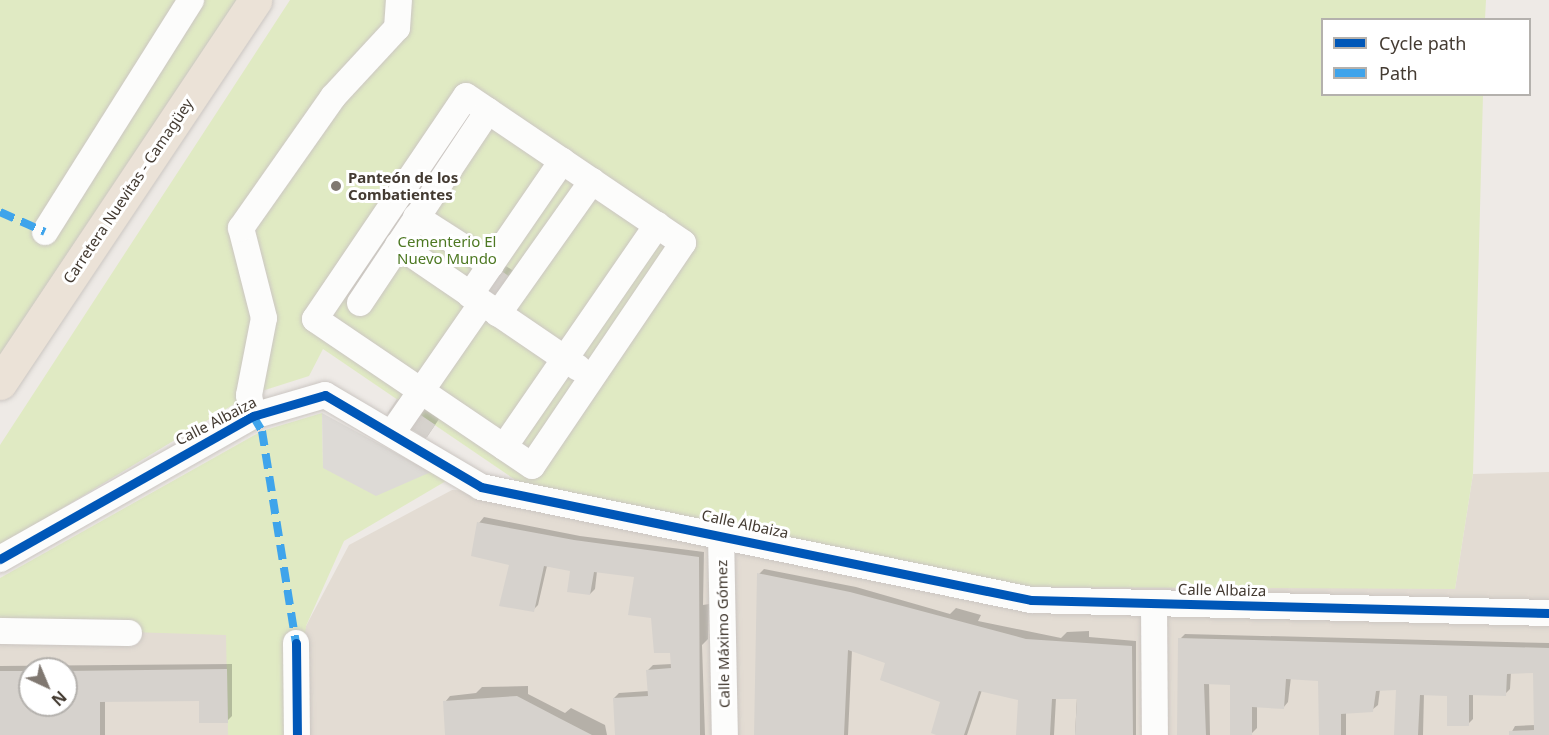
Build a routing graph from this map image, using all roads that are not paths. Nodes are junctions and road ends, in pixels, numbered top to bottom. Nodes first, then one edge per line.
1 (191, 0) edge
2 (255, 0) edge
3 (399, 0) edge
4 (488, 111) junction
5 (562, 161) junction
6 (592, 182) junction
7 (416, 217) junction
8 (657, 225) junction
9 (45, 232) dead end
10 (398, 245) junction
11 (490, 265) junction
12 (360, 303) dead end
13 (484, 304) junction
14 (565, 359) junction
15 (592, 378) junction
16 (0, 383) edge
17 (422, 391) junction
18 (253, 416) junction
19 (392, 434) junction
20 (504, 447) junction
21 (721, 534) junction
22 (0, 559) edge
23 (1154, 603) junction
24 (1549, 613) edge
25 (0, 631) edge
26 (129, 633) dead end
27 (296, 643) dead end
28 (297, 735) edge
29 (725, 735) edge
30 (1155, 735) edge

1 - 9 street
2 - 16 highway, Carretera Nuevitas - Camagüey
3 - 18 street
4 - 5 street
4 - 7 street
4 - 17 street
5 - 6 street
5 - 11 street
6 - 8 street
6 - 13 street
7 - 10 street
7 - 11 street
8 - 14 street
8 - 15 street
10 - 12 street
10 - 13 street
11 - 13 street
13 - 14 street
13 - 17 street
14 - 15 street
14 - 20 street
15 - 20 street
17 - 19 street
17 - 20 street
18 - 19 street, Calle Albaiza
18 - 22 street, Calle Albaiza
19 - 21 street, Calle Albaiza
21 - 23 street, Calle Albaiza
21 - 29 street, Calle Máximo Gómez
23 - 24 street, Calle Albaiza
23 - 30 street
25 - 26 street
27 - 28 street

